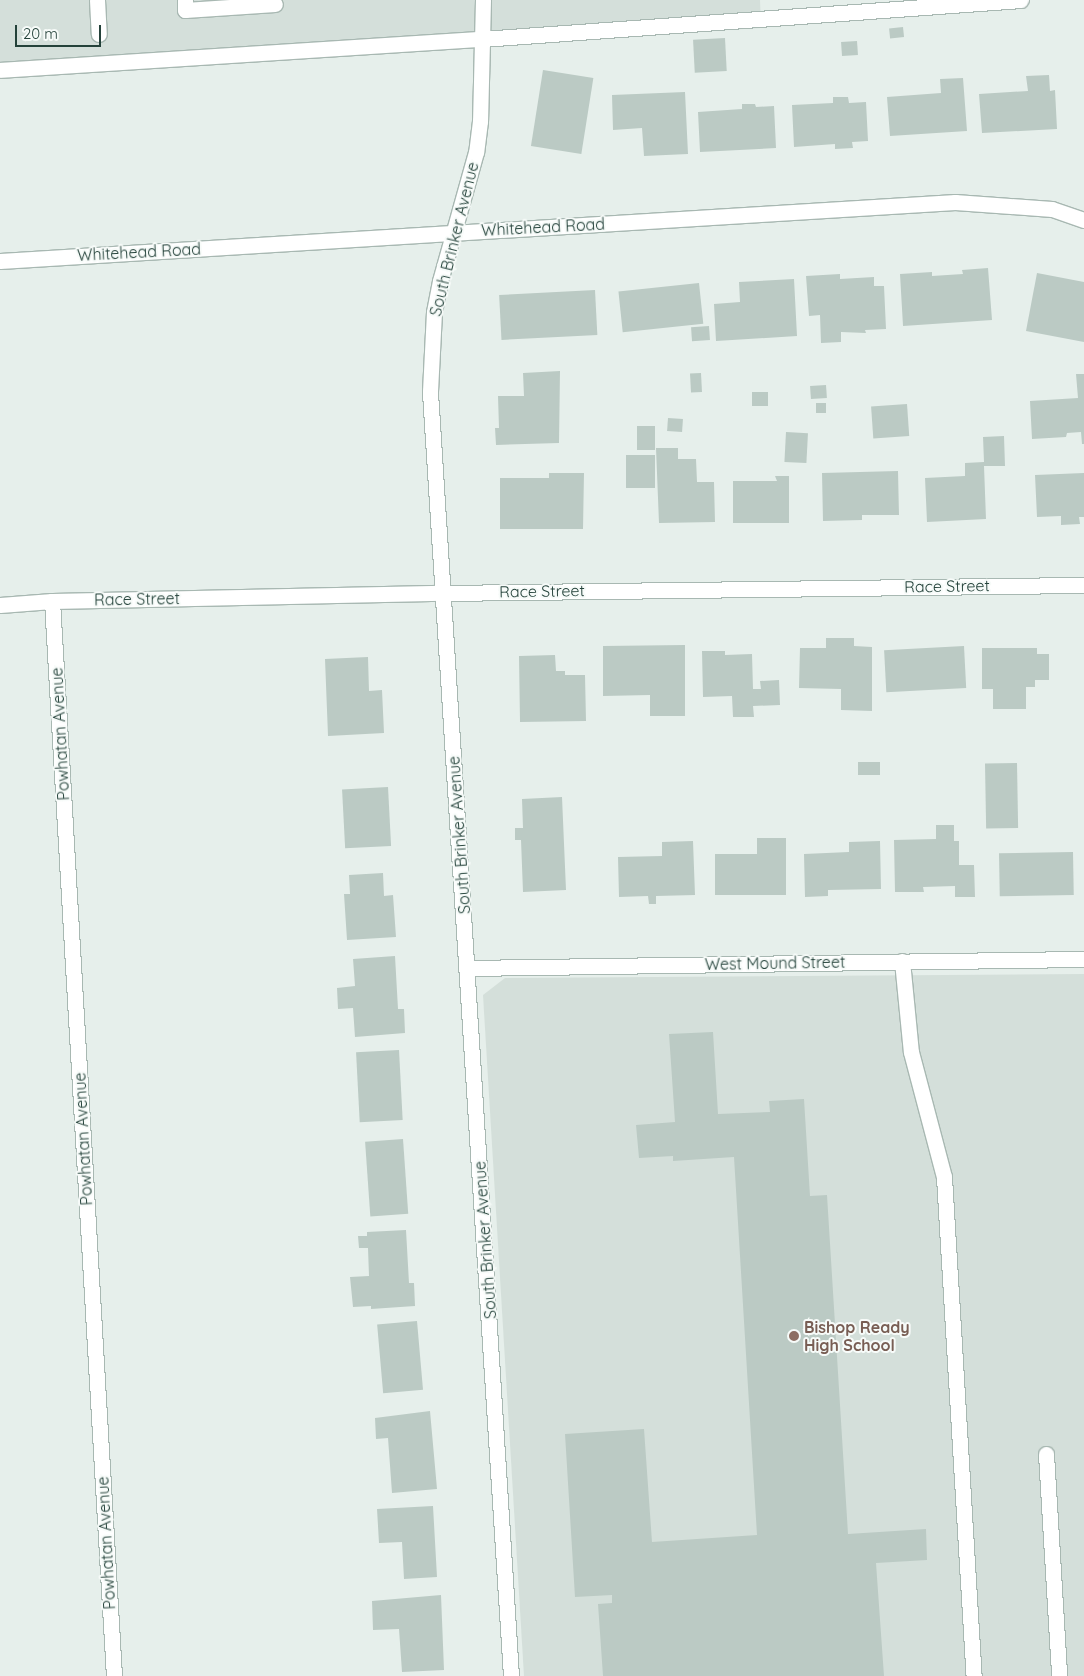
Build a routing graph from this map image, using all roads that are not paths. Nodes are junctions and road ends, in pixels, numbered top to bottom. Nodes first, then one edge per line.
1 (97, 0) edge
2 (185, 0) edge
3 (483, 0) edge
4 (1021, 0) edge
5 (275, 4) dead end
6 (100, 34) dead end
7 (482, 39) junction
8 (0, 70) edge
9 (1084, 220) edge
10 (454, 233) junction
11 (0, 261) edge
12 (1084, 585) edge
13 (442, 593) junction
14 (52, 601) junction
15 (0, 605) edge
16 (1084, 959) edge
17 (902, 961) junction
18 (467, 968) junction
19 (1046, 1454) dead end
20 (114, 1676) edge
21 (511, 1676) edge
22 (974, 1676) edge
23 (1059, 1676) edge

1 - 6 street
2 - 5 street
3 - 7 street, South Brinker Avenue
4 - 7 street
7 - 8 street
7 - 10 street, South Brinker Avenue
9 - 10 street, Whitehead Road
10 - 11 street, Whitehead Road
10 - 13 street, South Brinker Avenue
12 - 13 street, Race Street
13 - 14 street, Race Street
13 - 18 street, South Brinker Avenue
14 - 15 street, Race Street
14 - 20 street, Powhatan Avenue
16 - 17 street, West Mound Street
17 - 18 street, West Mound Street
17 - 22 street
18 - 21 street, South Brinker Avenue
19 - 23 street

